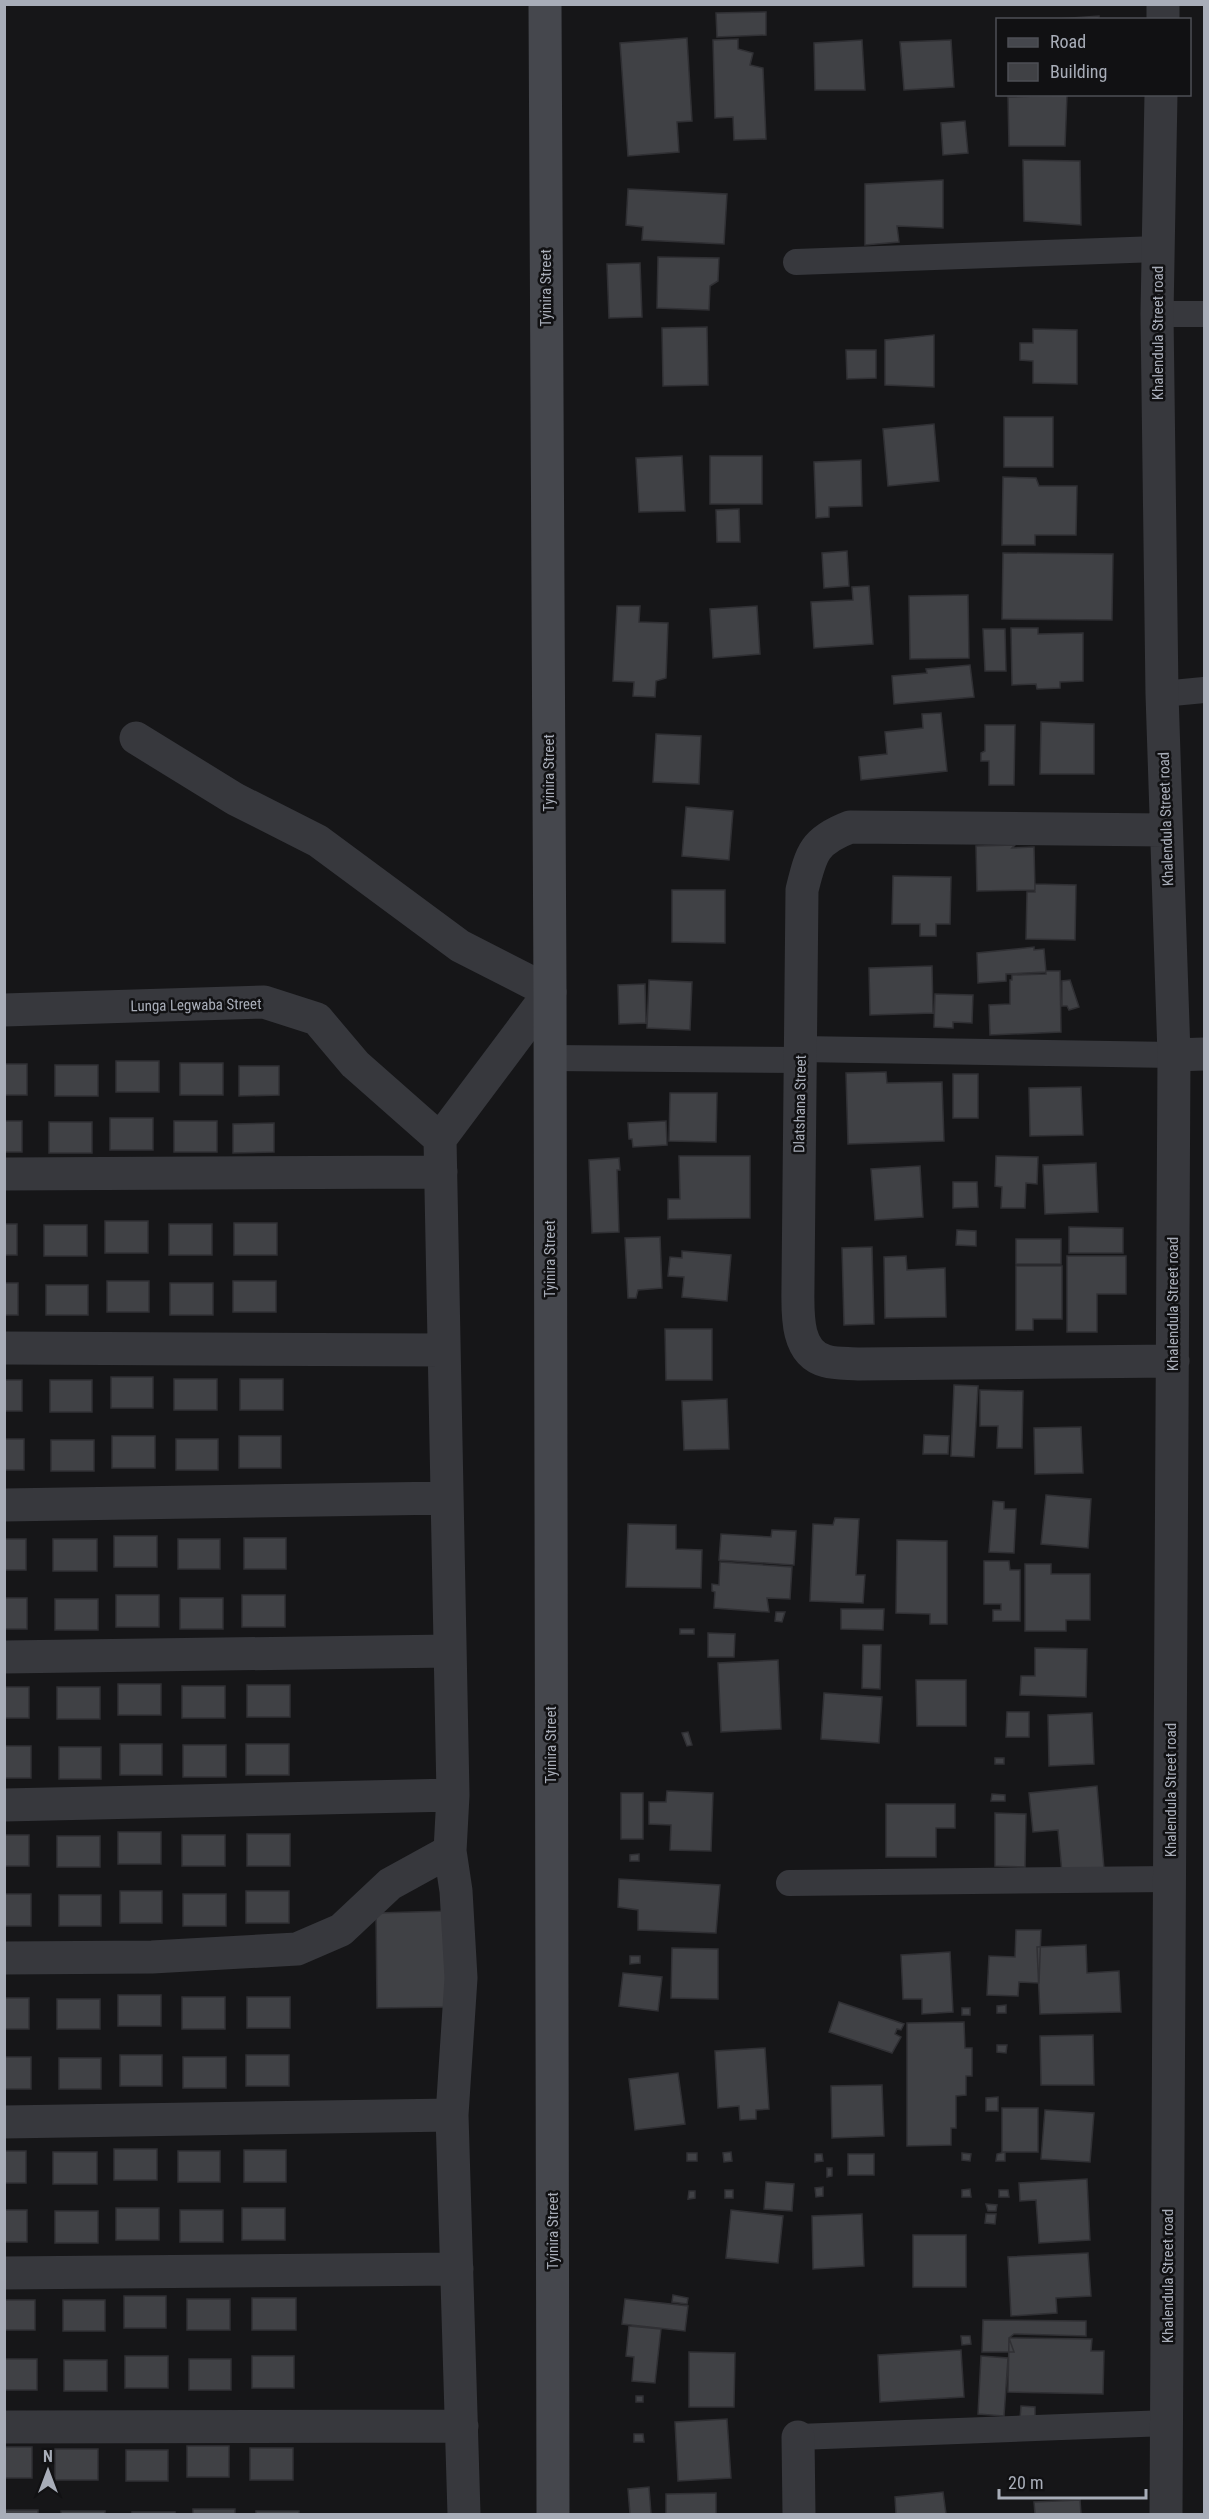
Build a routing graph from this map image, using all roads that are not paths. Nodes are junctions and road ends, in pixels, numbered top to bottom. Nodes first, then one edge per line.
1 (544, 4) edge
2 (1161, 96) edge
3 (1158, 249) junction
4 (796, 262) dead end
5 (1157, 314) junction
6 (1204, 314) edge
7 (1204, 690) edge
8 (1162, 694) junction
9 (136, 738) dead end
10 (1166, 830) junction
11 (550, 992) junction
12 (4, 1010) edge
13 (800, 1055) junction
14 (1189, 1055) edge
15 (550, 1058) junction
16 (440, 1139) junction
17 (441, 1172) junction
18 (4, 1174) edge
19 (4, 1348) edge
20 (444, 1350) junction
21 (1173, 1361) junction
22 (447, 1498) junction
23 (4, 1505) edge
24 (450, 1651) junction
25 (4, 1657) edge
26 (453, 1795) junction
27 (4, 1805) edge
28 (450, 1851) junction
29 (1170, 1879) junction
30 (789, 1882) dead end
31 (4, 1958) edge
32 (452, 2115) junction
33 (4, 2122) edge
34 (457, 2269) junction
35 (4, 2273) edge
36 (1167, 2423) junction
37 (462, 2426) junction
38 (4, 2427) edge
39 (798, 2438) joint
40 (464, 2514) edge
41 (553, 2514) edge
42 (799, 2514) edge
43 (1166, 2514) edge

1 - 11 street, Tyinira Street
2 - 3 street, Khalendula Street road
3 - 4 lane
3 - 5 street, Khalendula Street road
5 - 6 lane
5 - 8 street, Khalendula Street road
7 - 8 lane
8 - 10 street, Khalendula Street road
9 - 11 street
10 - 13 street, Dlatshana Street
10 - 14 street, Khalendula Street road
11 - 15 street, Tyinira Street
11 - 16 street
12 - 16 street, Lunga Legwaba Street
13 - 14 lane
13 - 15 lane
13 - 21 street, Dlatshana Street
14 - 21 street, Khalendula Street road
15 - 41 street, Tyinira Street
16 - 17 street
17 - 18 street
17 - 20 street
19 - 20 street
20 - 22 street
21 - 29 street, Khalendula Street road
22 - 23 street
22 - 24 street
24 - 25 street
24 - 26 street
26 - 27 street
26 - 28 street
28 - 31 street
28 - 32 street
29 - 30 lane
29 - 36 street, Khalendula Street road
32 - 33 street
32 - 34 street
34 - 35 street
34 - 37 street
36 - 39 lane
36 - 43 street, Khalendula Street road
37 - 38 street
37 - 40 street
39 - 42 street

